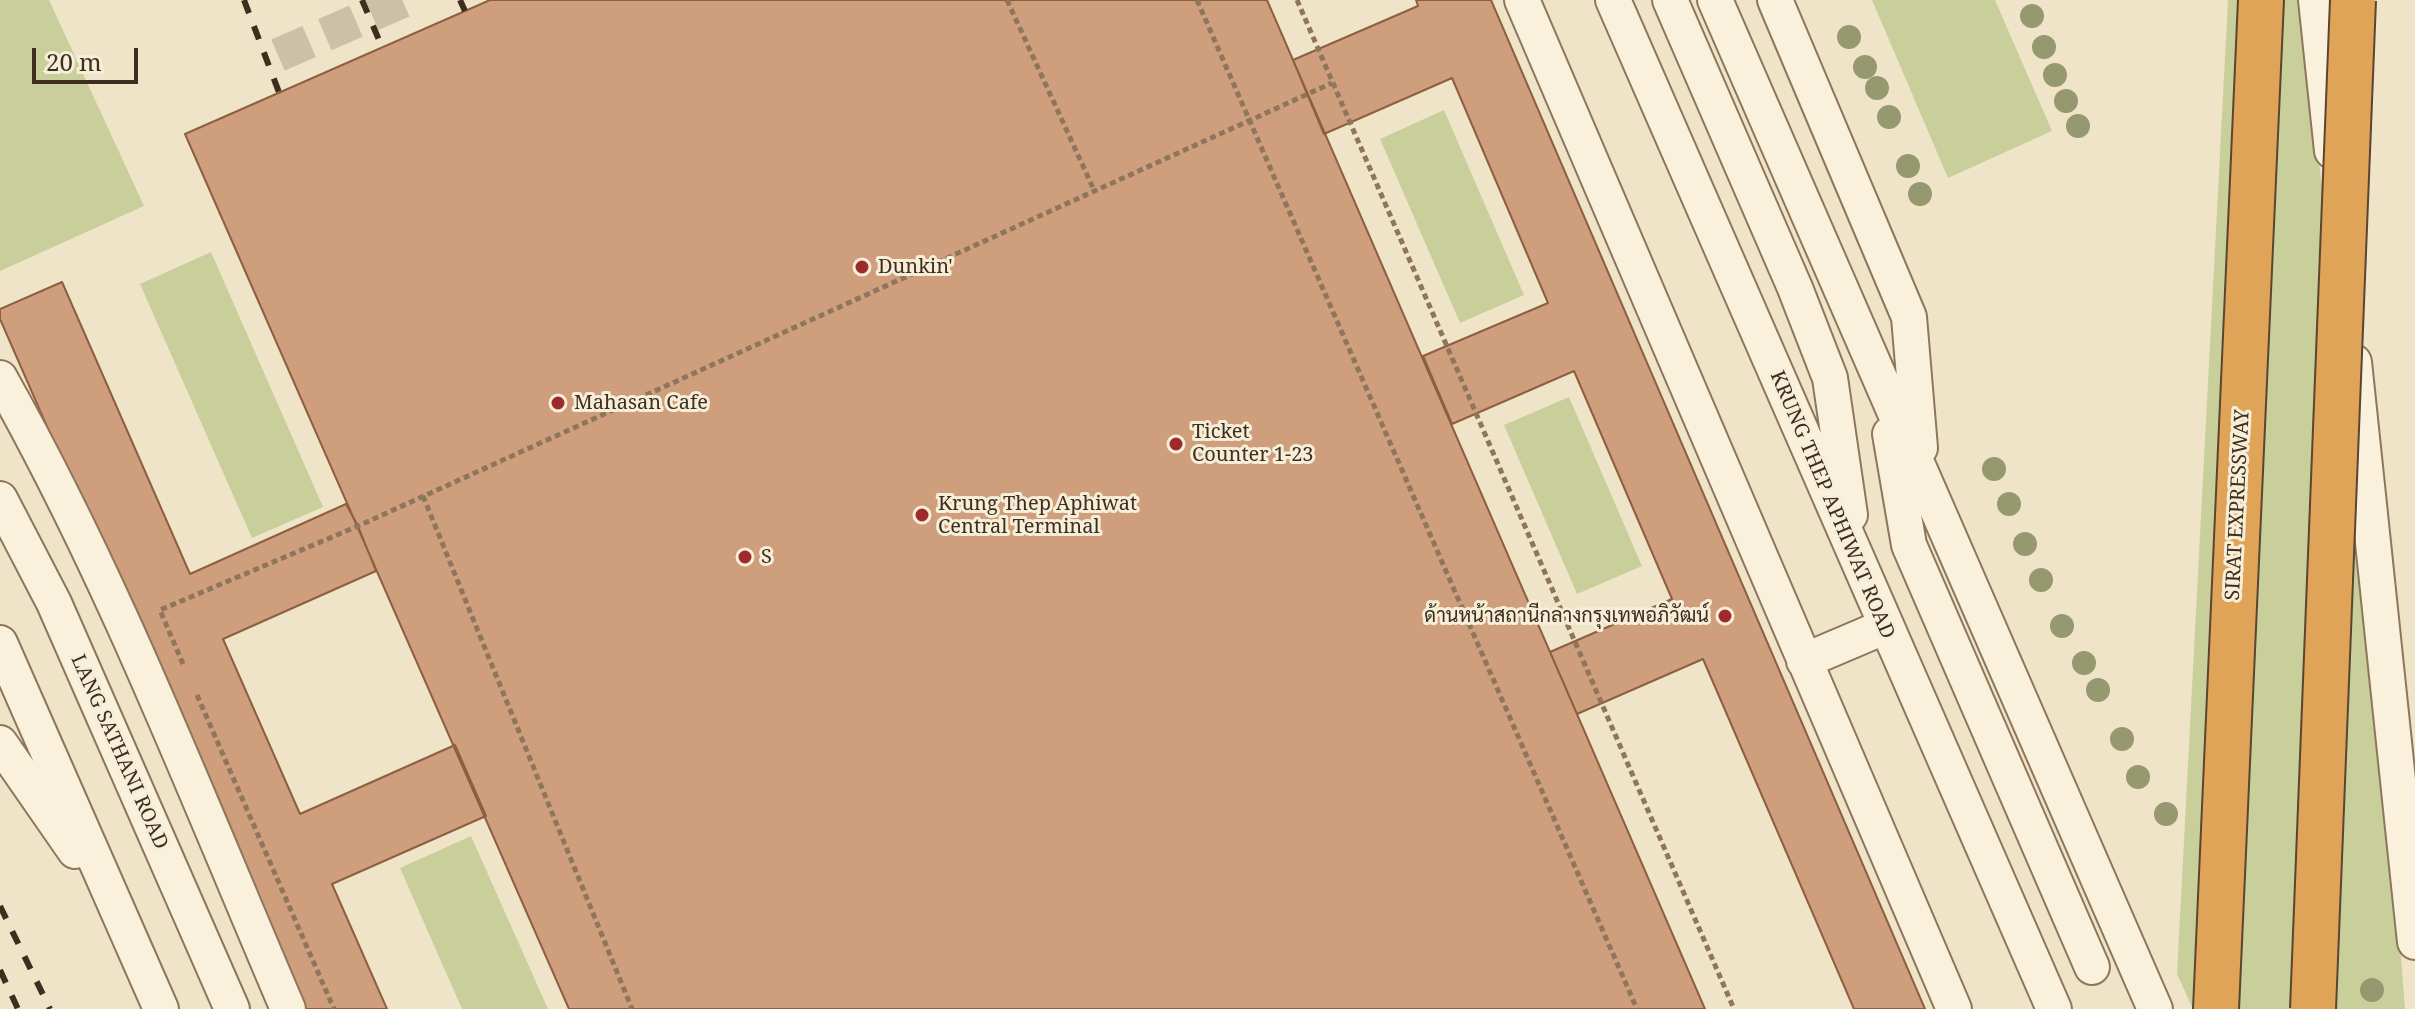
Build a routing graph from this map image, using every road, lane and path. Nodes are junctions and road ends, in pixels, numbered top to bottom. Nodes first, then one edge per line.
1 (1007, 0) edge
2 (1197, 0) edge
3 (1297, 0) edge
4 (1522, 0) edge
5 (1613, 0) edge
6 (1670, 0) edge
7 (1715, 0) edge
8 (1775, 0) edge
9 (2261, 0) edge
10 (2316, 0) edge
11 (2353, 0) edge
12 (1332, 83) junction
13 (1250, 119) junction
14 (1094, 190) junction
15 (0, 378) edge
16 (1882, 382) junction
17 (1923, 477) junction
18 (423, 496) junction
19 (0, 499) edge
20 (1857, 563) junction
21 (1884, 627) junction
22 (0, 643) edge
23 (1804, 661) junction
24 (185, 667) dead end
25 (191, 682) dead end
26 (0, 743) edge
27 (119, 914) junction
28 (2415, 942) edge
29 (2092, 967) dead end
30 (161, 1009) edge
31 (232, 1009) edge
32 (288, 1009) edge
33 (334, 1009) edge
34 (632, 1009) edge
35 (1637, 1009) edge
36 (1734, 1009) edge
37 (1954, 1009) edge
38 (2054, 1009) edge
39 (2155, 1009) edge
40 (2216, 1009) edge
41 (2313, 1009) edge

1 - 14 path
2 - 13 path
3 - 12 path
4 - 23 street
5 - 20 street, KRUNG THEP APHIWAT ROAD
6 - 20 street
7 - 16 street
8 - 17 street
9 - 40 highway, SIRAT EXPRESSWAY
10 - 28 street
11 - 41 highway, bridge
12 - 13 path
12 - 36 path
13 - 14 path
13 - 35 path
14 - 18 path
15 - 32 street
16 - 17 street
16 - 29 street
17 - 39 street
18 - 24 path
18 - 34 path
19 - 31 street, LANG SATHANI ROAD
20 - 21 street, KRUNG THEP APHIWAT ROAD
21 - 23 street
21 - 38 street, KRUNG THEP APHIWAT ROAD
22 - 27 street
23 - 37 street
25 - 33 path
26 - 27 street
27 - 30 street

